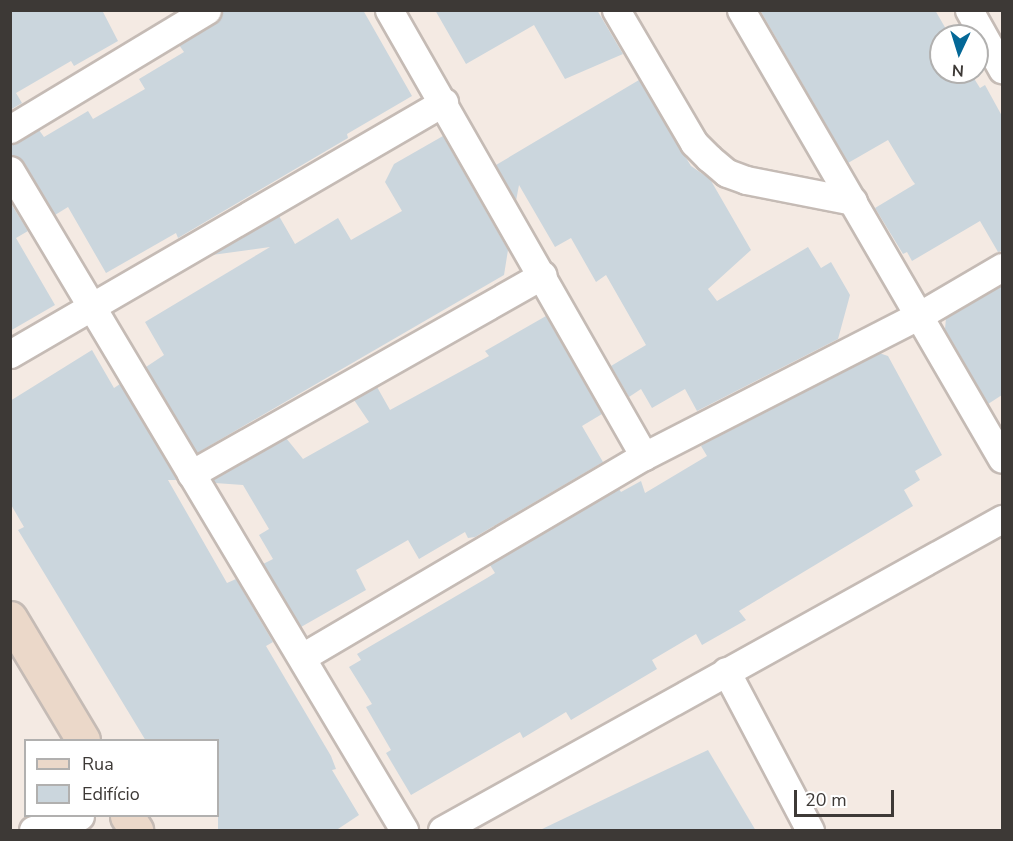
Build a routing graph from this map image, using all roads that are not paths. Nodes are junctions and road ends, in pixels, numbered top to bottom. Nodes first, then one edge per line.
1 (207, 10) edge
2 (389, 10) edge
3 (616, 10) edge
4 (741, 10) edge
5 (969, 10) edge
6 (995, 40) edge
7 (1002, 69) edge
8 (444, 102) junction
9 (10, 129) edge
10 (10, 170) edge
11 (853, 201) junction
12 (1002, 267) edge
13 (543, 275) junction
14 (95, 307) junction
15 (920, 315) junction
16 (10, 354) edge
17 (644, 456) junction
18 (1002, 459) edge
19 (191, 474) junction
20 (1002, 519) edge
21 (10, 618) edge
22 (303, 656) junction
23 (726, 671) junction
24 (82, 739) edge
25 (77, 817) edge
26 (128, 817) edge
27 (33, 831) edge
28 (136, 831) edge
29 (404, 831) edge
30 (442, 831) edge
31 (810, 831) edge

1 - 9 street
2 - 8 street
3 - 11 street
4 - 11 street
5 - 6 street
6 - 7 street
8 - 13 street
8 - 14 street
10 - 14 street
11 - 15 street
12 - 15 street
13 - 17 street
13 - 19 street
14 - 16 street
14 - 19 street
15 - 17 street
15 - 18 street
17 - 22 street
19 - 22 street
20 - 23 street
21 - 24 street
22 - 29 street
23 - 30 street
23 - 31 street
25 - 27 street
26 - 28 street

